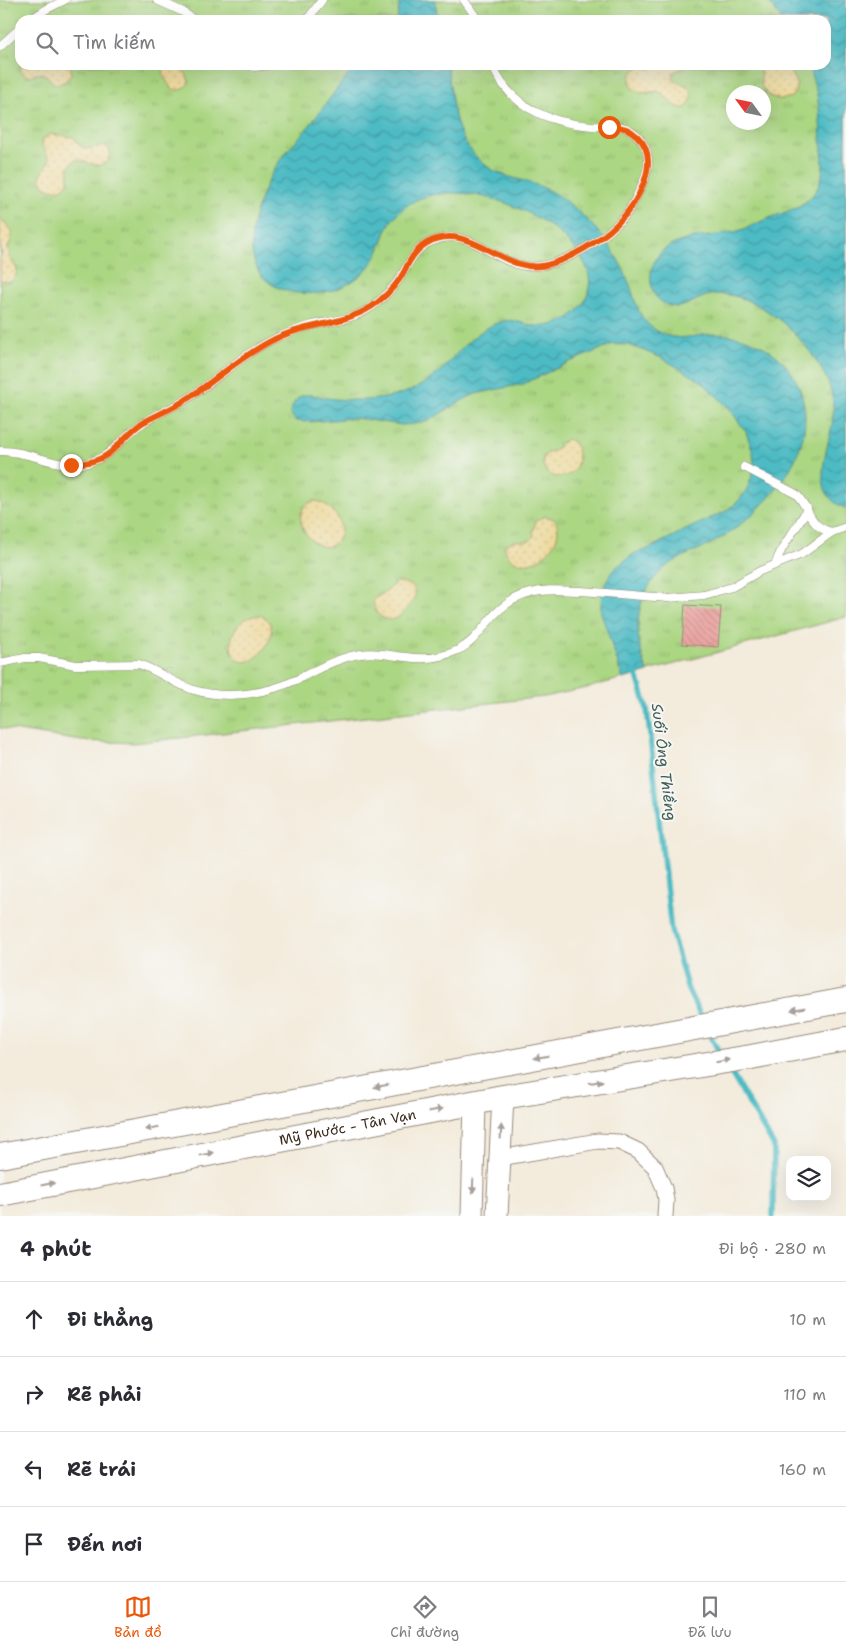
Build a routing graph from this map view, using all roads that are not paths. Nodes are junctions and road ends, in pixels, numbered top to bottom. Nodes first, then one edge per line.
1 (65, 0) edge
2 (157, 0) edge
3 (322, 0) edge
4 (464, 0) edge
5 (38, 15) edge
6 (186, 15) edge
7 (311, 15) edge
8 (474, 15) edge
9 (15, 32) edge
10 (0, 46) edge
11 (495, 70) edge
12 (0, 451) edge
13 (744, 467) dead end
14 (807, 508) junction
15 (846, 527) edge
16 (832, 532) junction
17 (776, 563) junction
18 (0, 662) edge
19 (846, 1000) edge
20 (846, 1039) edge
21 (503, 1097) junction
22 (476, 1102) junction
23 (0, 1156) edge
24 (500, 1158) junction
25 (0, 1194) edge
26 (472, 1216) edge
27 (498, 1216) edge
28 (665, 1216) edge

1 - 5 lane
2 - 6 lane
3 - 7 lane
4 - 8 lane
9 - 10 lane
11 - 12 lane
13 - 14 lane
14 - 16 lane
14 - 17 lane
15 - 16 lane
16 - 17 lane
17 - 18 lane
19 -> 23 main road
21 -> 20 main road, Mỹ Phước - Tân Vạn
21 - 22 main road, Mỹ Phước - Tân Vạn
24 -> 21 street
25 -> 22 main road, Mỹ Phước - Tân Vạn
22 -> 26 street
24 - 27 street
24 - 28 street

